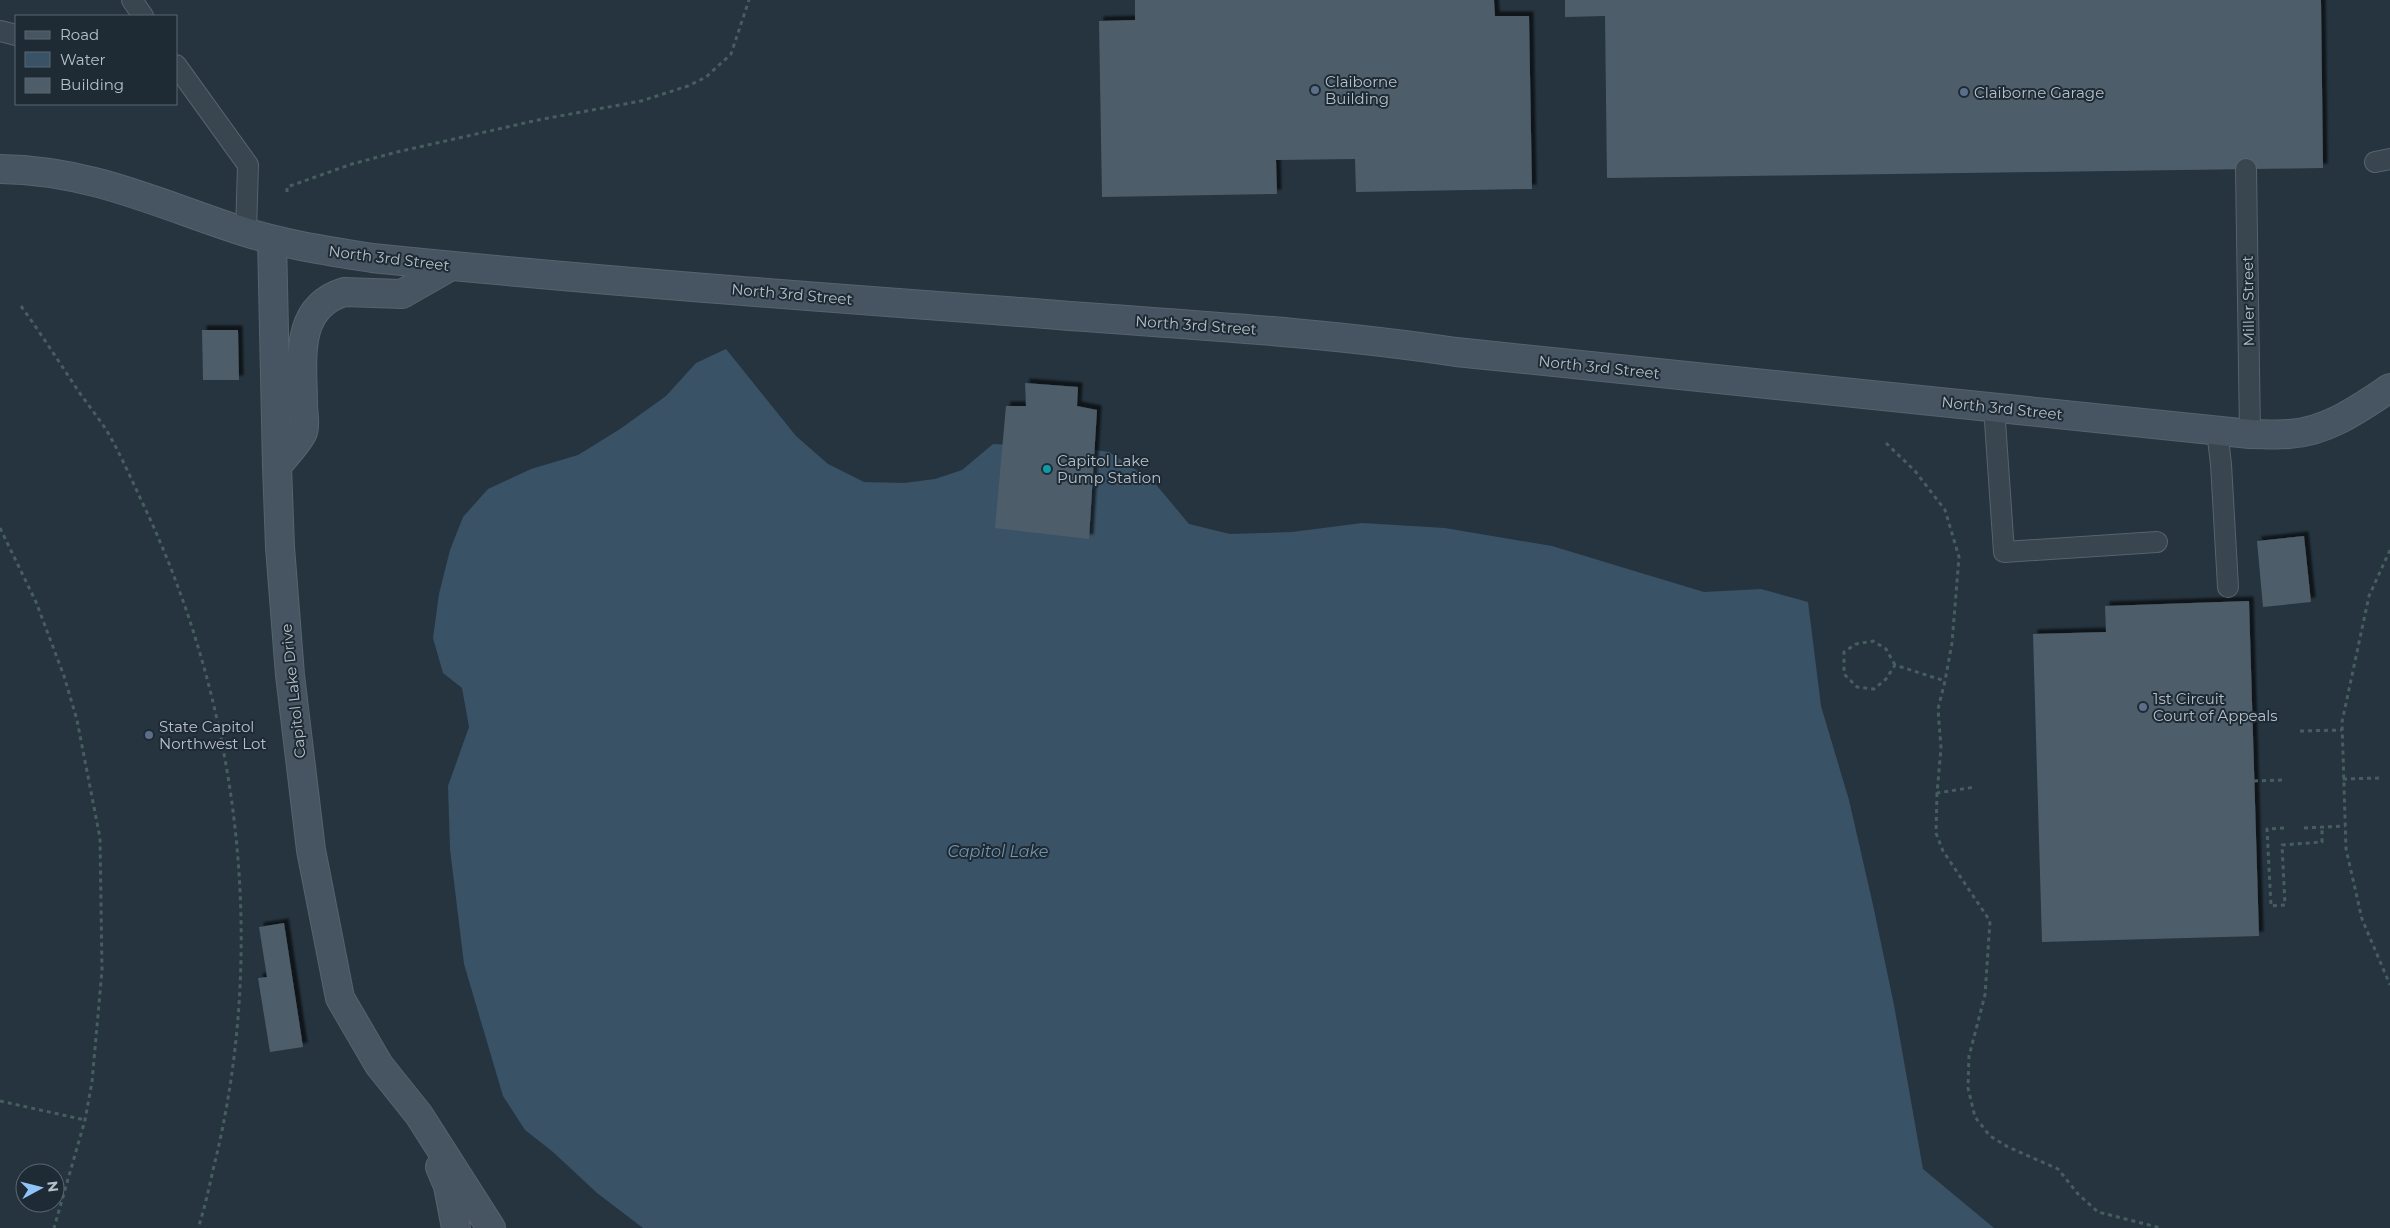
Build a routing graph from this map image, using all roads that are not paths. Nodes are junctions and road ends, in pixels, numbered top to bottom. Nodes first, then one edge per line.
1 (132, 0) edge
2 (142, 15) edge
3 (0, 31) edge
4 (15, 35) edge
5 (178, 70) edge
6 (184, 84) edge
7 (0, 169) edge
8 (2246, 169) dead end
9 (246, 232) junction
10 (272, 240) junction
11 (452, 266) junction
12 (2390, 388) edge
13 (1994, 407) junction
14 (2217, 431) junction
15 (2250, 434) junction
16 (277, 466) junction
17 (2158, 542) dead end
18 (2228, 588) dead end
19 (419, 1115) junction
20 (456, 1228) edge
21 (491, 1228) edge

1 - 2 lane
3 - 4 lane
5 - 6 lane
6 - 9 lane
7 - 9 main road, North 3rd Street
8 - 15 lane, Miller Street
9 - 10 main road, North 3rd Street
10 - 11 main road, North 3rd Street
10 - 16 main road, Capitol Lake Drive
11 - 13 main road, North 3rd Street
11 - 16 main road
12 - 15 main road, North 3rd Street
13 - 14 main road, North 3rd Street
13 - 17 lane
14 - 15 main road, North 3rd Street
14 - 18 lane
16 - 19 main road, Capitol Lake Drive
19 - 20 main road, Capitol Lake Drive
19 - 21 main road, Capitol Lake Drive

